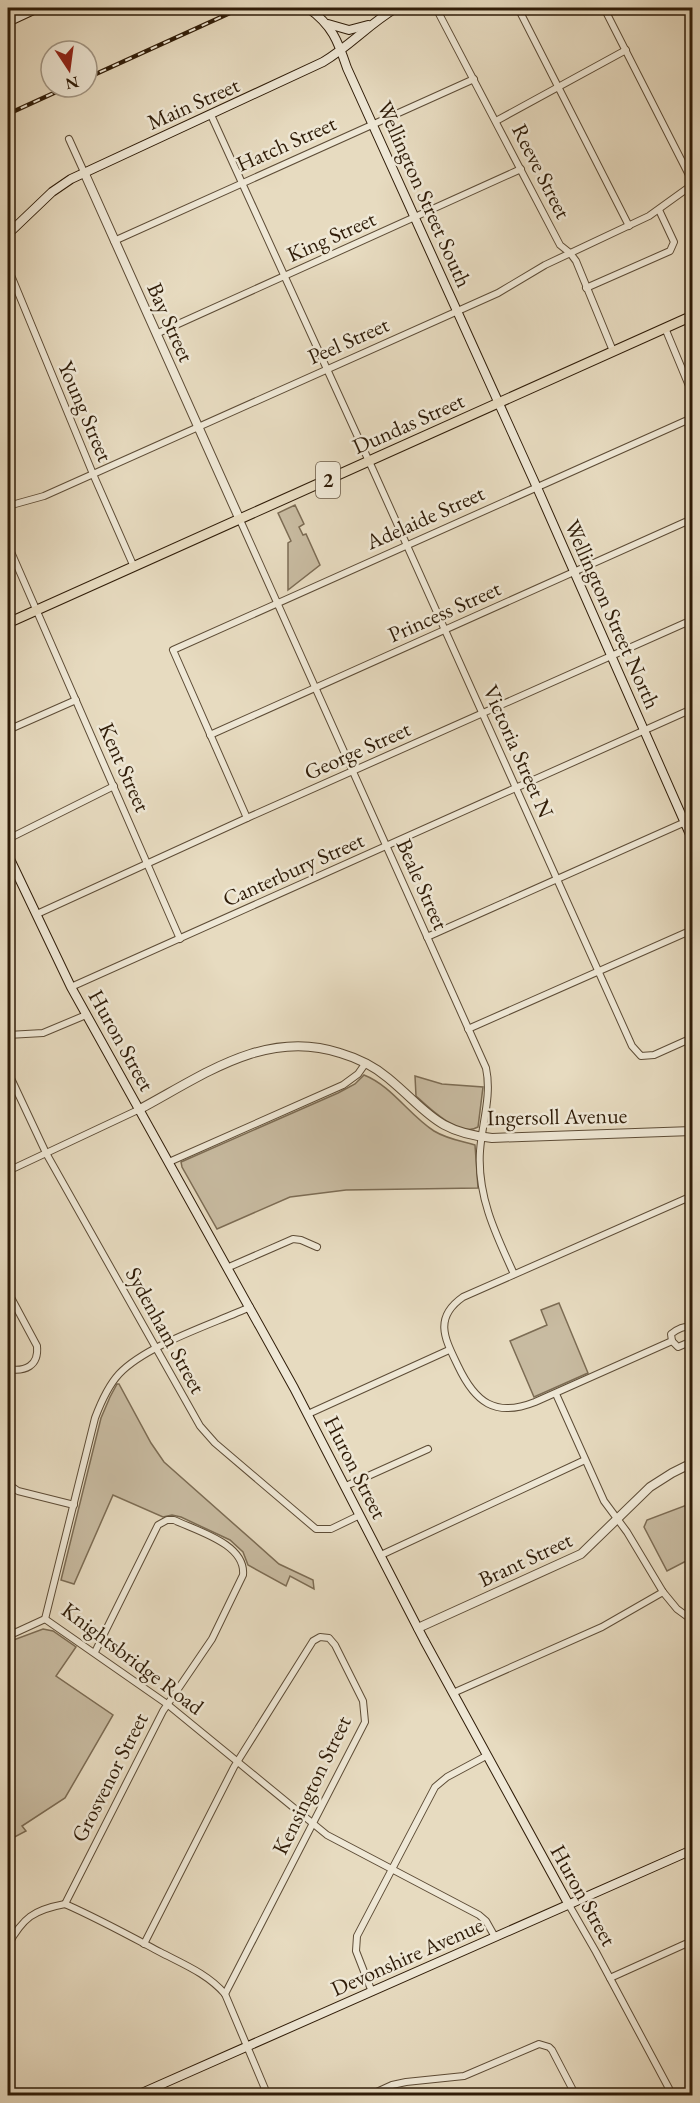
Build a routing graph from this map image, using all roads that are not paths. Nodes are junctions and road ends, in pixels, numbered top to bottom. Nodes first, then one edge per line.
1 (38, 8) edge
2 (308, 8) edge
3 (396, 8) edge
4 (436, 8) edge
5 (518, 8) edge
6 (604, 8) edge
7 (8, 22) edge
8 (328, 24) junction
9 (370, 24) junction
10 (626, 50) junction
11 (342, 51) junction
12 (474, 79) junction
13 (558, 87) junction
14 (211, 115) junction
15 (496, 121) junction
16 (373, 123) junction
17 (69, 139) dead end
18 (521, 169) junction
19 (84, 172) junction
20 (243, 182) junction
21 (693, 183) edge
22 (659, 210) junction
23 (416, 217) junction
24 (629, 226) junction
25 (8, 234) edge
26 (114, 241) junction
27 (570, 253) junction
28 (8, 268) edge
29 (285, 277) junction
30 (586, 288) junction
31 (458, 311) junction
32 (693, 316) edge
33 (664, 328) junction
34 (156, 334) junction
35 (613, 351) junction
36 (326, 370) junction
37 (693, 393) edge
38 (498, 403) junction
39 (693, 418) edge
40 (198, 427) junction
41 (369, 461) junction
42 (93, 474) junction
43 (537, 488) junction
44 (8, 506) edge
45 (693, 519) edge
46 (240, 520) junction
47 (8, 545) edge
48 (407, 545) junction
49 (134, 567) junction
50 (574, 572) junction
51 (277, 603) junction
52 (37, 610) junction
53 (693, 620) edge
54 (8, 623) edge
55 (445, 630) junction
56 (612, 656) junction
57 (315, 688) junction
58 (76, 700) junction
59 (693, 709) edge
60 (482, 714) junction
61 (8, 730) edge
62 (645, 730) junction
63 (210, 735) junction
64 (353, 771) junction
65 (114, 786) junction
66 (515, 789) junction
67 (248, 818) junction
68 (689, 821) edge
69 (8, 839) edge
70 (693, 839) edge
71 (387, 847) junction
72 (8, 855) edge
73 (148, 864) junction
74 (557, 878) junction
75 (37, 915) junction
76 (693, 930) edge
77 (427, 937) junction
78 (180, 939) junction
79 (597, 971) junction
80 (71, 987) junction
81 (86, 1015) junction
82 (468, 1029) junction
83 (8, 1035) edge
84 (693, 1038) edge
85 (365, 1064) junction
86 (8, 1072) edge
87 (140, 1109) junction
88 (693, 1131) edge
89 (482, 1137) junction
90 (46, 1153) junction
91 (169, 1162) junction
92 (8, 1171) edge
93 (693, 1196) edge
94 (317, 1247) dead end
95 (229, 1267) junction
96 (514, 1274) junction
97 (8, 1292) edge
98 (250, 1307) junction
99 (693, 1328) edge
100 (672, 1341) junction
101 (693, 1341) edge
102 (156, 1349) junction
103 (449, 1350) junction
104 (8, 1370) edge
105 (556, 1394) junction
106 (308, 1414) junction
107 (428, 1449) dead end
108 (585, 1461) junction
109 (693, 1463) edge
110 (8, 1484) edge
111 (346, 1486) junction
112 (74, 1505) junction
113 (360, 1515) junction
114 (617, 1520) junction
115 (381, 1555) junction
116 (663, 1592) junction
117 (45, 1619) junction
118 (693, 1620) edge
119 (418, 1628) junction
120 (8, 1636) edge
121 (95, 1652) junction
122 (453, 1693) junction
123 (167, 1704) junction
124 (486, 1756) junction
125 (238, 1761) junction
126 (313, 1824) junction
127 (693, 1850) edge
128 (392, 1869) junction
129 (65, 1904) junction
130 (569, 1905) junction
131 (495, 1937) junction
132 (693, 1941) edge
133 (144, 1944) junction
134 (8, 1945) edge
135 (610, 1978) junction
136 (372, 1992) junction
137 (225, 1994) junction
138 (247, 2047) junction
139 (135, 2096) edge
140 (268, 2096) edge
141 (368, 2096) edge
142 (576, 2096) edge
143 (672, 2096) edge

1 - 7 main road
2 - 8 main road, Wellington Street South
3 - 9 main road, Main Street
4 - 12 street, Reeve Street
5 - 13 street
6 - 10 street
8 - 9 main road
8 - 11 main road, Wellington Street South
9 - 11 main road, Main Street
10 - 13 street
10 - 21 street
11 - 14 main road, Main Street
11 - 16 main road, Wellington Street South
12 - 15 street, Reeve Street
12 - 16 street, Hatch Street
13 - 15 street
13 - 24 street
14 - 19 main road, Main Street
14 - 20 street, Victoria Street N
15 - 18 street, Reeve Street
16 - 20 street, Hatch Street
16 - 23 main road, Wellington Street South
17 - 19 street, Bay Street
18 - 23 street, King Street
18 - 27 street, Reeve Street
19 - 25 main road, Main Street
19 - 26 street, Bay Street
20 - 26 street, Hatch Street
20 - 29 street, Victoria Street N
21 - 22 street, Peel Street
22 - 24 street, Peel Street
22 - 30 street
23 - 29 street, King Street
23 - 31 main road, Wellington Street South
24 - 27 street, Peel Street
26 - 34 street, Bay Street
27 - 30 street, Reeve Street
27 - 31 street, Peel Street
28 - 42 street, Young Street
29 - 34 street, King Street
29 - 36 street, Victoria Street N
30 - 35 street, Reeve Street
31 - 36 street, Peel Street
31 - 38 main road, Wellington Street South
32 - 33 main road, Dundas Street / 2
33 - 35 main road, Dundas Street / 2
33 - 37 street
34 - 40 street, Bay Street
35 - 38 main road, Dundas Street / 2
36 - 40 street, Peel Street
36 - 41 street, Victoria Street N
38 - 41 main road, Dundas Street / 2
38 - 43 main road, Wellington Street North
39 - 43 street, Adelaide Street
40 - 42 street, Peel Street
40 - 46 street, Bay Street
41 - 46 main road, Dundas Street / 2
41 - 48 street, Victoria Street N
42 - 44 street, Peel Street
42 - 49 street, Young Street
43 - 48 street, Adelaide Street
43 - 50 main road, Wellington Street North
45 - 50 street, Princess Street
46 - 49 main road, Dundas Street / 2
46 - 51 street, Beale Street
47 - 52 street, Kent Street
48 - 51 street, Adelaide Street
48 - 55 street, Victoria Street N
49 - 52 main road, Dundas Street / 2
50 - 55 street, Princess Street
50 - 56 main road, Wellington Street North
51 - 57 street, Beale Street
51 - 63 street, Adelaide Street
52 - 54 main road, Dundas Street / 2
52 - 58 street, Kent Street
53 - 56 street, George Street
55 - 57 street, Princess Street
55 - 60 street, Victoria Street N
56 - 60 street, George Street
56 - 62 main road, Wellington Street North
57 - 63 street, Princess Street
57 - 64 street, Beale Street
58 - 61 street
58 - 65 street, Kent Street
59 - 62 street, Canterbury Street
60 - 64 street, George Street
60 - 66 street, Victoria Street N
62 - 66 street, Canterbury Street
62 - 68 main road, Wellington Street North
63 - 67 street
64 - 67 street, George Street
64 - 71 street, Beale Street
65 - 69 street
65 - 73 street, Kent Street
66 - 71 street, Canterbury Street
66 - 74 street, Victoria Street N
67 - 73 street, George Street
68 - 70 main road, Wellington Street North
68 - 74 street
71 - 77 street, Beale Street
71 - 78 street, Canterbury Street
72 - 75 main road, Huron Street
73 - 75 street, George Street
73 - 78 street, Kent Street
74 - 77 street
74 - 79 street, Victoria Street N
75 - 80 main road, Huron Street
76 - 79 street
77 - 82 street, Beale Street
78 - 80 street, Canterbury Street
79 - 82 street
79 - 84 street, Victoria Street N
80 - 81 main road, Huron Street
81 - 83 street
81 - 87 main road, Huron Street
82 - 89 street, Beale Street
85 - 87 street, Ingersoll Avenue
85 - 89 street, Ingersoll Avenue
85 - 91 street
86 - 90 street, Sydenham Street
87 - 90 street
87 - 91 main road, Huron Street
88 - 89 street, Ingersoll Avenue
89 - 96 street, Beale Street
90 - 92 street
90 - 102 street, Sydenham Street
91 - 95 main road, Huron Street
93 - 96 street
94 - 95 street
95 - 98 main road, Huron Street
96 - 103 street
97 - 104 street
98 - 102 street, Knightsbridge Road
98 - 106 main road, Huron Street
99 - 100 street
100 - 101 street
100 - 105 street
102 - 112 street, Knightsbridge Road
102 - 113 street, Sydenham Street
103 - 105 street
103 - 106 street
105 - 108 street
106 - 111 main road, Huron Street
107 - 111 street
108 - 114 street
108 - 115 street
109 - 114 street, Brant Street
110 - 112 street
111 - 113 main road, Huron Street
112 - 117 street, Knightsbridge Road
113 - 115 main road, Huron Street
114 - 116 street
114 - 119 street, Brant Street
115 - 119 main road, Huron Street
116 - 118 street
116 - 122 street
117 - 120 street
117 - 121 street, Knightsbridge Road
119 - 122 main road, Huron Street
121 - 123 street, Knightsbridge Road
121 - 123 street, Grosvenor Street
122 - 124 main road, Huron Street
123 - 125 street, Knightsbridge Road
123 - 129 street, Grosvenor Street
124 - 128 street
124 - 130 main road, Huron Street
125 - 126 street, Knightsbridge Road
125 - 126 street, Kensington Street
125 - 133 street
126 - 128 street, Knightsbridge Road
126 - 137 street, Kensington Street
127 - 130 main road, Devonshire Avenue
128 - 131 street, Knightsbridge Road
128 - 136 street
129 - 133 street
129 - 134 street
130 - 131 main road, Devonshire Avenue
130 - 135 street, Huron Street
131 - 136 main road, Devonshire Avenue
132 - 135 street
133 - 137 street
135 - 143 street, Huron Street
136 - 138 main road, Devonshire Avenue
137 - 138 street
138 - 139 main road, Devonshire Avenue
138 - 140 street
141 - 142 street

